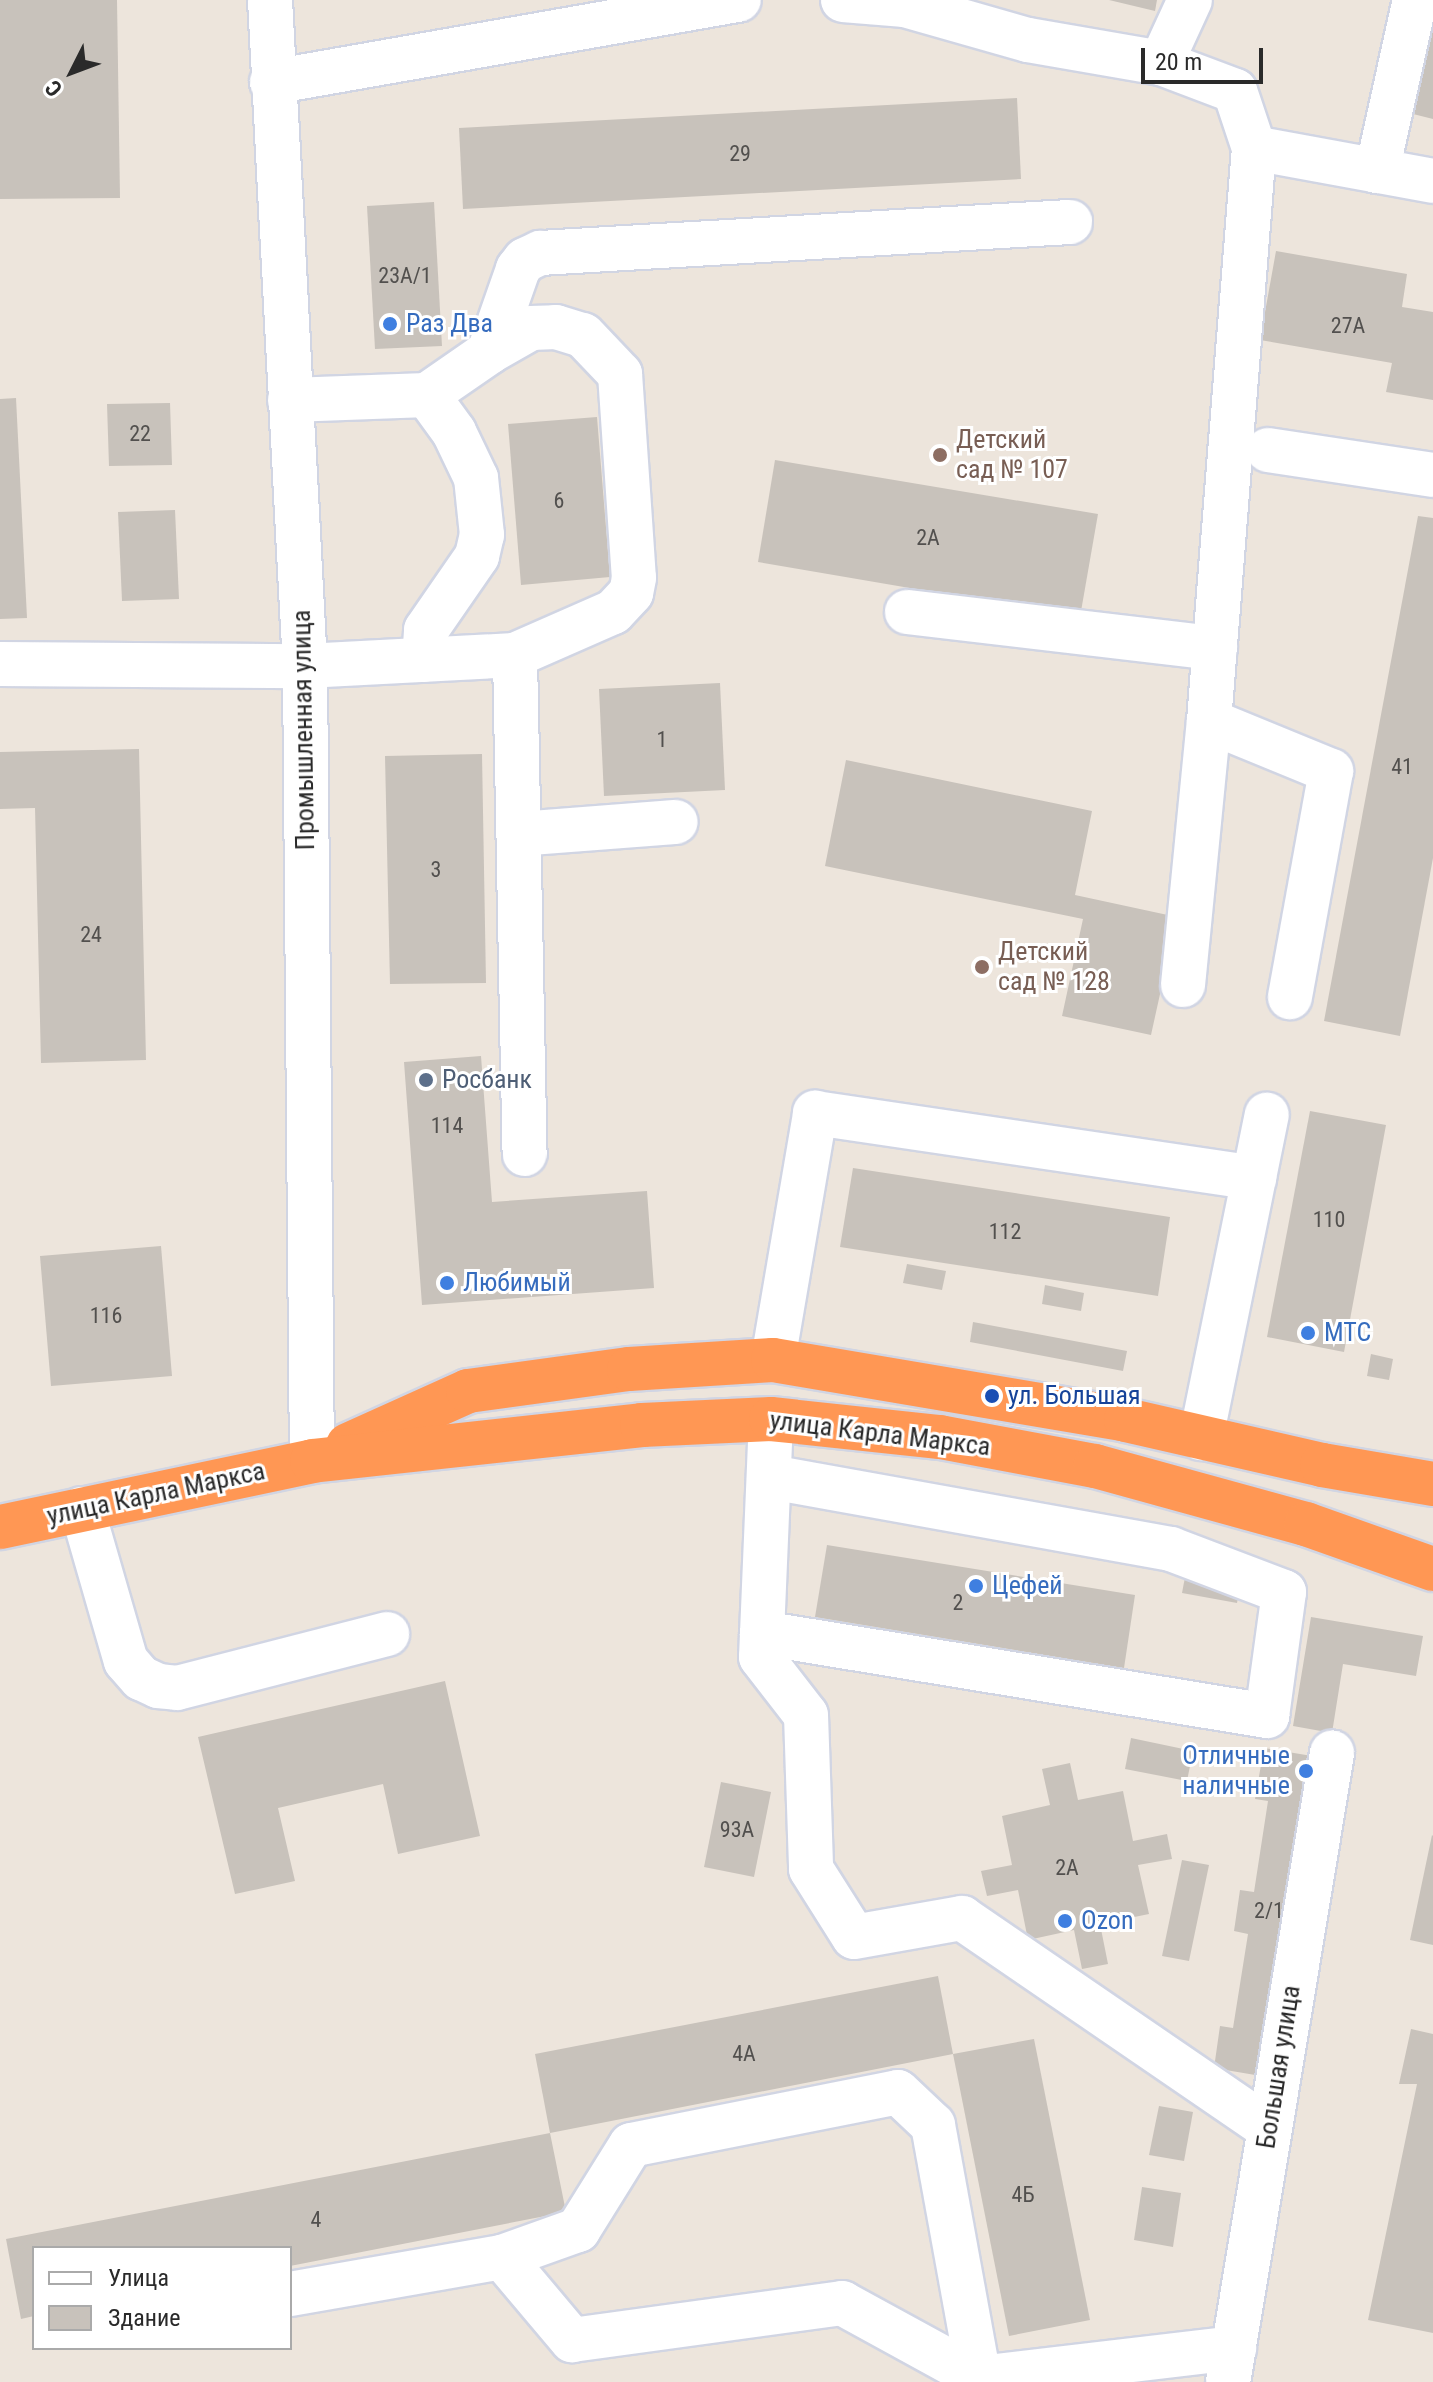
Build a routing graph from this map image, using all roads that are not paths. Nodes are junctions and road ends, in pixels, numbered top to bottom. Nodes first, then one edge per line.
1 (270, 0) edge
2 (739, 0) edge
3 (843, 0) edge
4 (1190, 0) edge
5 (1415, 0) edge
6 (1161, 63) junction
7 (272, 82) junction
8 (1254, 148) junction
9 (1377, 171) junction
10 (1433, 181) edge
11 (1070, 222) dead end
12 (489, 352) junction
13 (427, 395) junction
14 (290, 400) junction
15 (1268, 450) dead end
16 (1433, 475) edge
17 (907, 612) dead end
18 (1215, 648) junction
19 (515, 655) junction
20 (424, 660) junction
21 (0, 664) edge
22 (305, 666) junction
23 (1209, 721) junction
24 (676, 822) dead end
25 (519, 834) junction
26 (1183, 985) dead end
27 (1290, 997) dead end
28 (1267, 1115) dead end
29 (525, 1154) dead end
30 (1254, 1178) junction
31 (773, 1360) junction
32 (771, 1419) junction
33 (1201, 1438) junction
34 (312, 1461) junction
35 (1322, 1465) junction
36 (769, 1477) junction
37 (1433, 1484) edge
38 (1433, 1503) edge
39 (82, 1509) junction
40 (0, 1527) edge
41 (1433, 1569) edge
42 (762, 1633) junction
43 (387, 1634) dead end
44 (1332, 1753) dead end
45 (1269, 2128) junction
46 (502, 2257) junction
47 (292, 2294) edge
48 (1231, 2365) edge
49 (979, 2378) junction

1 - 7 street, Промышленная улица
2 - 7 street
3 - 6 street
4 - 6 street
5 - 9 street
6 - 8 street
7 - 14 street, Промышленная улица
8 - 9 street
8 - 18 street
9 - 10 street
11 - 12 street
12 - 13 street
12 - 19 street
13 - 14 street
13 - 20 street
14 - 22 street, Промышленная улица
15 - 16 street
17 - 18 street
18 - 23 street
19 - 20 street
19 - 25 street
20 - 22 street
21 - 22 street
22 - 34 street, Промышленная улица
23 - 26 street
23 - 27 street
24 - 25 street
25 - 29 street
28 - 30 street
30 - 31 street
30 - 33 street
31 - 33 highway, улица Карла Маркса
31 - 34 highway, улица Карла Маркса
32 - 34 highway, улица Карла Маркса
32 - 36 street
32 - 41 highway, улица Карла Маркса
33 - 35 highway, улица Карла Маркса
34 - 39 highway, улица Карла Маркса
35 - 37 highway
35 - 38 highway
36 - 42 street
36 - 42 street
39 - 40 highway, улица Карла Маркса
39 - 43 street
42 - 45 street
44 - 45 street, Большая улица
45 - 48 street, Большая улица
46 - 47 street
46 - 49 street
46 - 49 street
48 - 49 street

